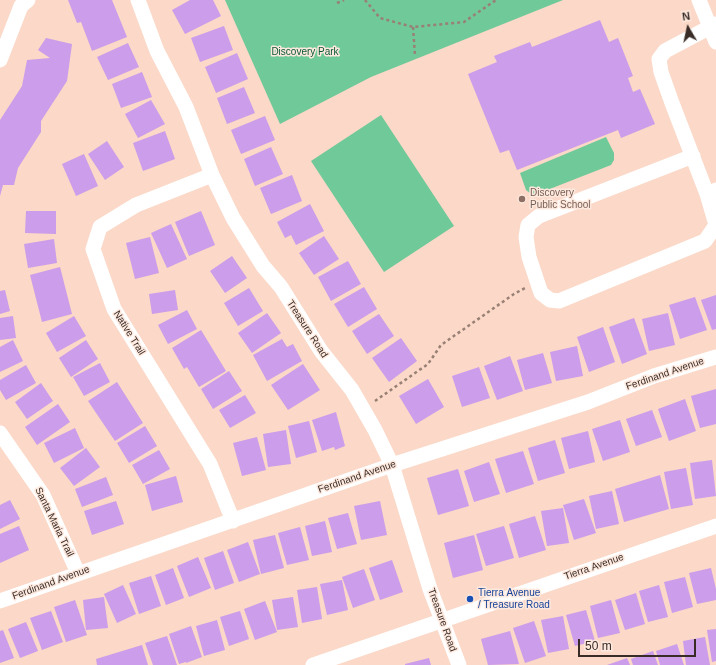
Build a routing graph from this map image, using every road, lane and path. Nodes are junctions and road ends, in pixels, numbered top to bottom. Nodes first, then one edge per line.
1 (28, 0) edge
2 (138, 0) edge
3 (344, 0) edge
4 (365, 0) edge
5 (496, 0) edge
6 (699, 0) edge
7 (337, 3) dead end
8 (713, 25) edge
9 (413, 27) junction
10 (716, 42) edge
11 (415, 56) dead end
12 (0, 60) edge
13 (692, 156) junction
14 (212, 175) junction
15 (711, 192) edge
16 (538, 282) junction
17 (716, 357) edge
18 (363, 409) junction
19 (0, 433) edge
20 (392, 465) junction
21 (233, 521) junction
22 (716, 526) edge
23 (78, 572) junction
24 (0, 601) edge
25 (442, 621) junction
26 (313, 665) edge
27 (459, 665) edge

1 - 12 street
2 - 14 street, Treasure Road
3 - 7 path
4 - 9 path
5 - 9 path
6 - 8 street
8 - 10 street
8 - 13 street
9 - 11 path
13 - 15 street
13 - 16 street
14 - 18 street, Treasure Road
14 - 21 street, Native Trail
15 - 16 street
16 - 18 path
17 - 20 street, Ferdinand Avenue
18 - 20 street, Treasure Road
19 - 23 street, Santa Maria Trail
20 - 21 street, Ferdinand Avenue
20 - 25 street, Treasure Road
21 - 23 street, Ferdinand Avenue
22 - 25 street, Tierra Avenue
23 - 24 street, Ferdinand Avenue
25 - 26 street, Tierra Avenue
25 - 27 street, Treasure Road

